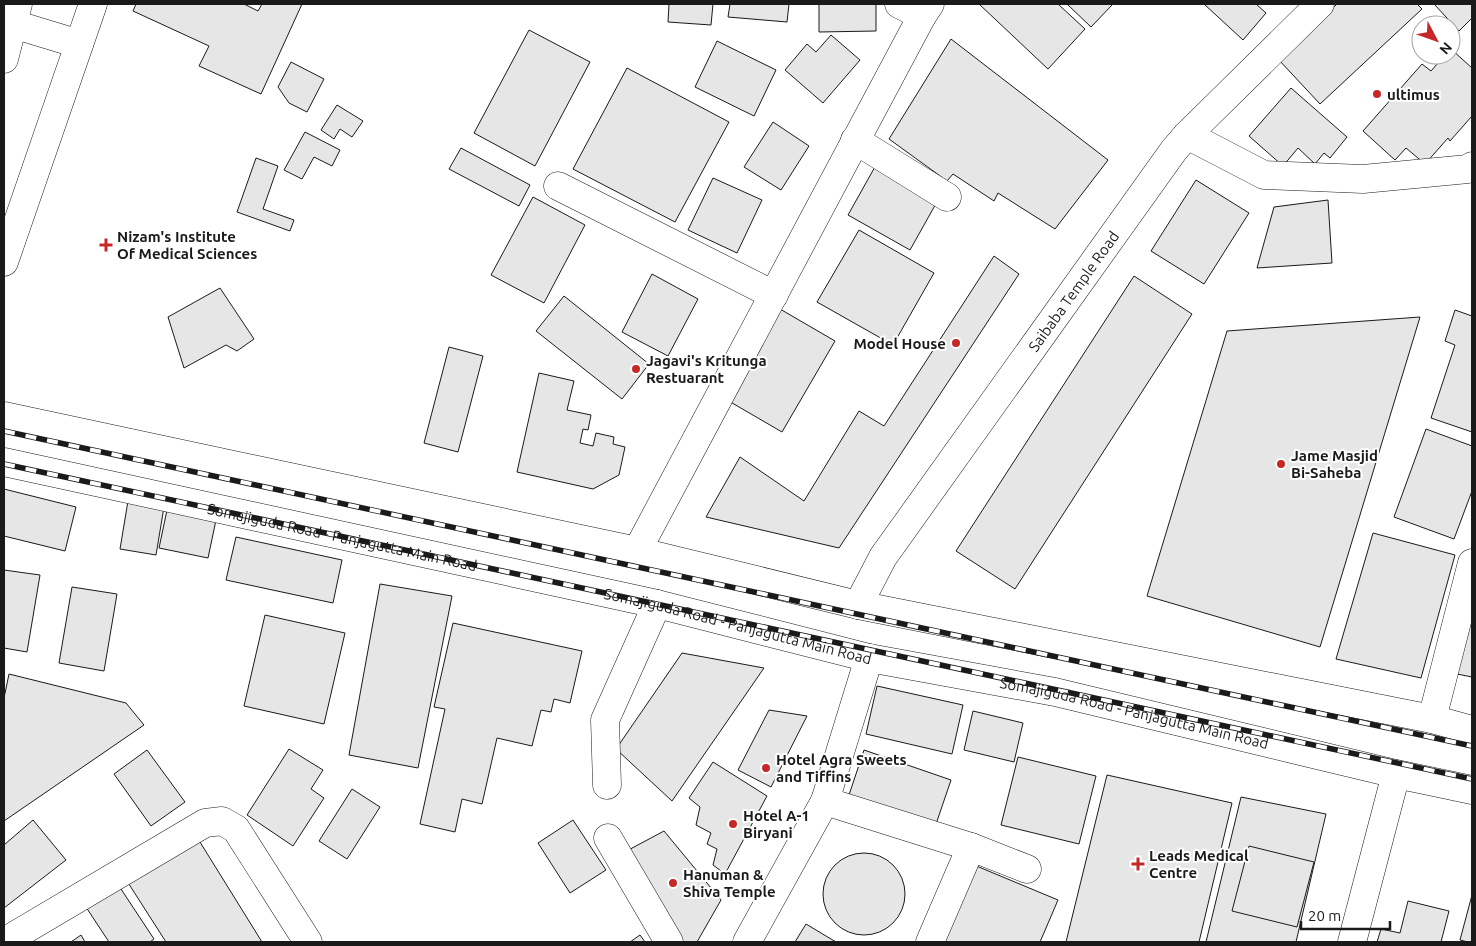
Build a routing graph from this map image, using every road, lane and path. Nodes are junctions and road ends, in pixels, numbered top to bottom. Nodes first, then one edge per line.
1 (93, 4) edge
2 (1320, 4) edge
3 (917, 8) edge
4 (16, 14) edge
5 (79, 44) junction
6 (4, 59) edge
7 (1186, 135) junction
8 (854, 140) junction
9 (1472, 166) edge
10 (558, 186) dead end
11 (947, 197) dead end
12 (4, 262) edge
13 (774, 295) junction
14 (4, 416) edge
15 (4, 462) edge
16 (637, 550) junction
17 (1472, 563) edge
18 (657, 604) junction
19 (858, 605) junction
20 (869, 658) junction
21 (1432, 719) junction
22 (1472, 730) edge
23 (1396, 774) junction
24 (607, 785) dead end
25 (1472, 790) edge
26 (825, 801) junction
27 (608, 838) dead end
28 (971, 847) junction
29 (1027, 869) dead end
30 (4, 942) edge
31 (308, 942) edge
32 (669, 942) edge
33 (747, 942) edge
34 (930, 942) edge
35 (1352, 942) edge

1 - 5 main road
2 - 7 main road, Saibaba Temple Road
3 - 8 main road
4 - 5 main road
4 - 6 main road
5 - 12 main road
7 - 9 main road
7 - 19 main road, Saibaba Temple Road
8 - 11 main road
8 - 13 main road
10 - 13 main road
13 - 16 main road
14 - 16 main road
15 - 18 main road, Somajiguda Road - Panjagutta Main Road
16 - 19 main road
17 - 21 main road
18 - 20 main road, Somajiguda Road - Panjagutta Main Road
18 - 24 main road
19 - 21 main road
20 - 23 main road, Somajiguda Road - Panjagutta Main Road
20 - 26 main road
21 - 22 main road
23 - 25 main road, Somajiguda Road - Panjagutta Main Road
23 - 35 main road
26 - 28 main road
26 - 33 main road
27 - 32 main road
28 - 29 main road
28 - 34 main road
30 - 31 main road

